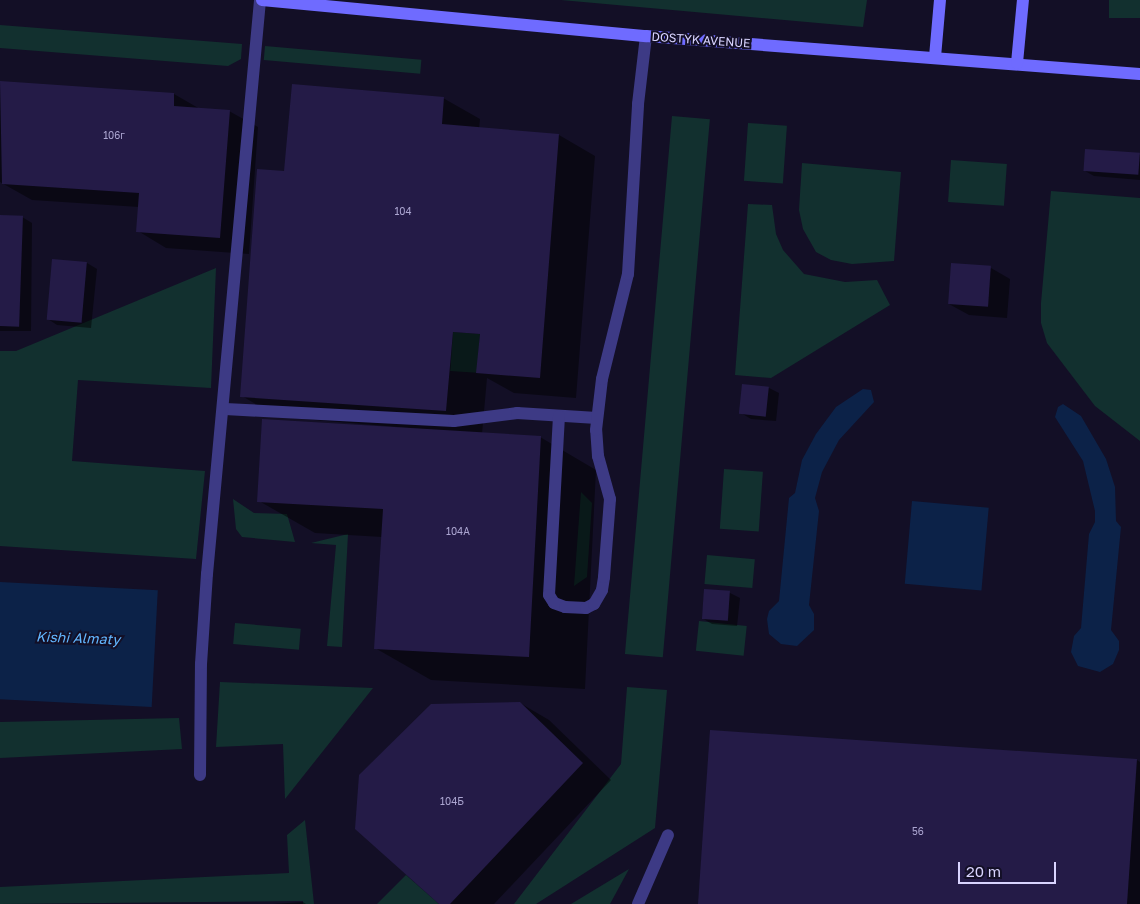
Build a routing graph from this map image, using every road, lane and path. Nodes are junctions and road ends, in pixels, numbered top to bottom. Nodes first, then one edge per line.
1 (261, 0) edge
2 (940, 0) edge
3 (1023, 0) edge
4 (646, 36) junction
5 (935, 57) junction
6 (1018, 63) junction
7 (1140, 74) edge
8 (225, 410) junction
9 (560, 416) junction
10 (597, 418) junction
11 (200, 775) dead end
12 (668, 835) dead end
13 (638, 904) edge

1 - 4 main road, DOSTYK AVENUE
1 - 8 lane
2 - 5 main road
3 - 6 main road
4 - 5 main road, DOSTYK AVENUE
4 - 10 lane
5 - 6 main road, DOSTYK AVENUE
6 - 7 main road, DOSTYK AVENUE
8 - 9 lane
8 - 11 lane
9 - 10 lane
9 - 10 lane
12 - 13 lane

